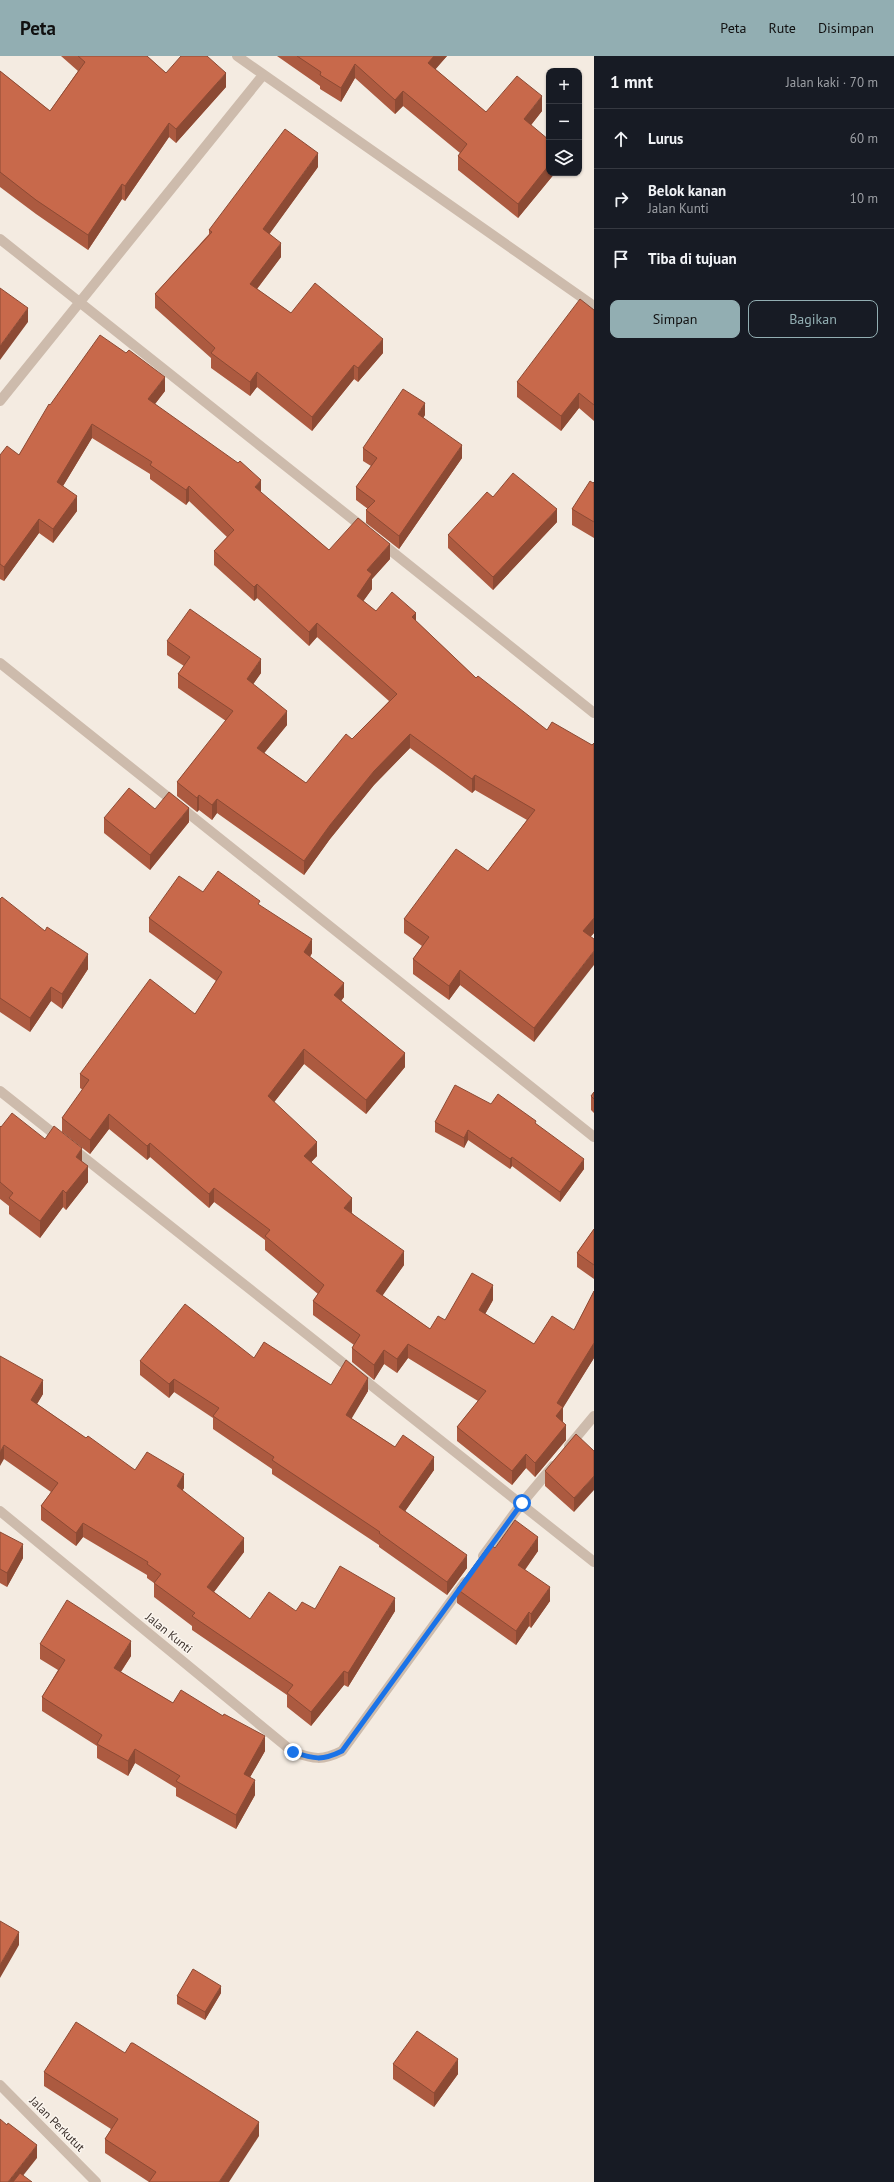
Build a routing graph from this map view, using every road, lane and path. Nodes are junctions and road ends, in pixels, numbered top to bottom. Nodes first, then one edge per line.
1 (237, 56) edge
2 (263, 75) junction
3 (0, 239) edge
4 (80, 302) junction
5 (594, 306) edge
6 (0, 401) edge
7 (0, 663) edge
8 (594, 713) edge
9 (0, 1091) edge
10 (594, 1138) edge
11 (594, 1416) edge
12 (522, 1503) junction
13 (0, 1511) edge
14 (594, 1562) edge
15 (0, 2085) edge
16 (96, 2182) edge

1 - 2 street
2 - 4 street
2 - 5 street
3 - 4 street
4 - 6 street
4 - 8 street
7 - 10 street
9 - 12 street
11 - 12 street
12 - 13 street, Jalan Kunti
12 - 14 street
15 - 16 street, Jalan Perkutut

